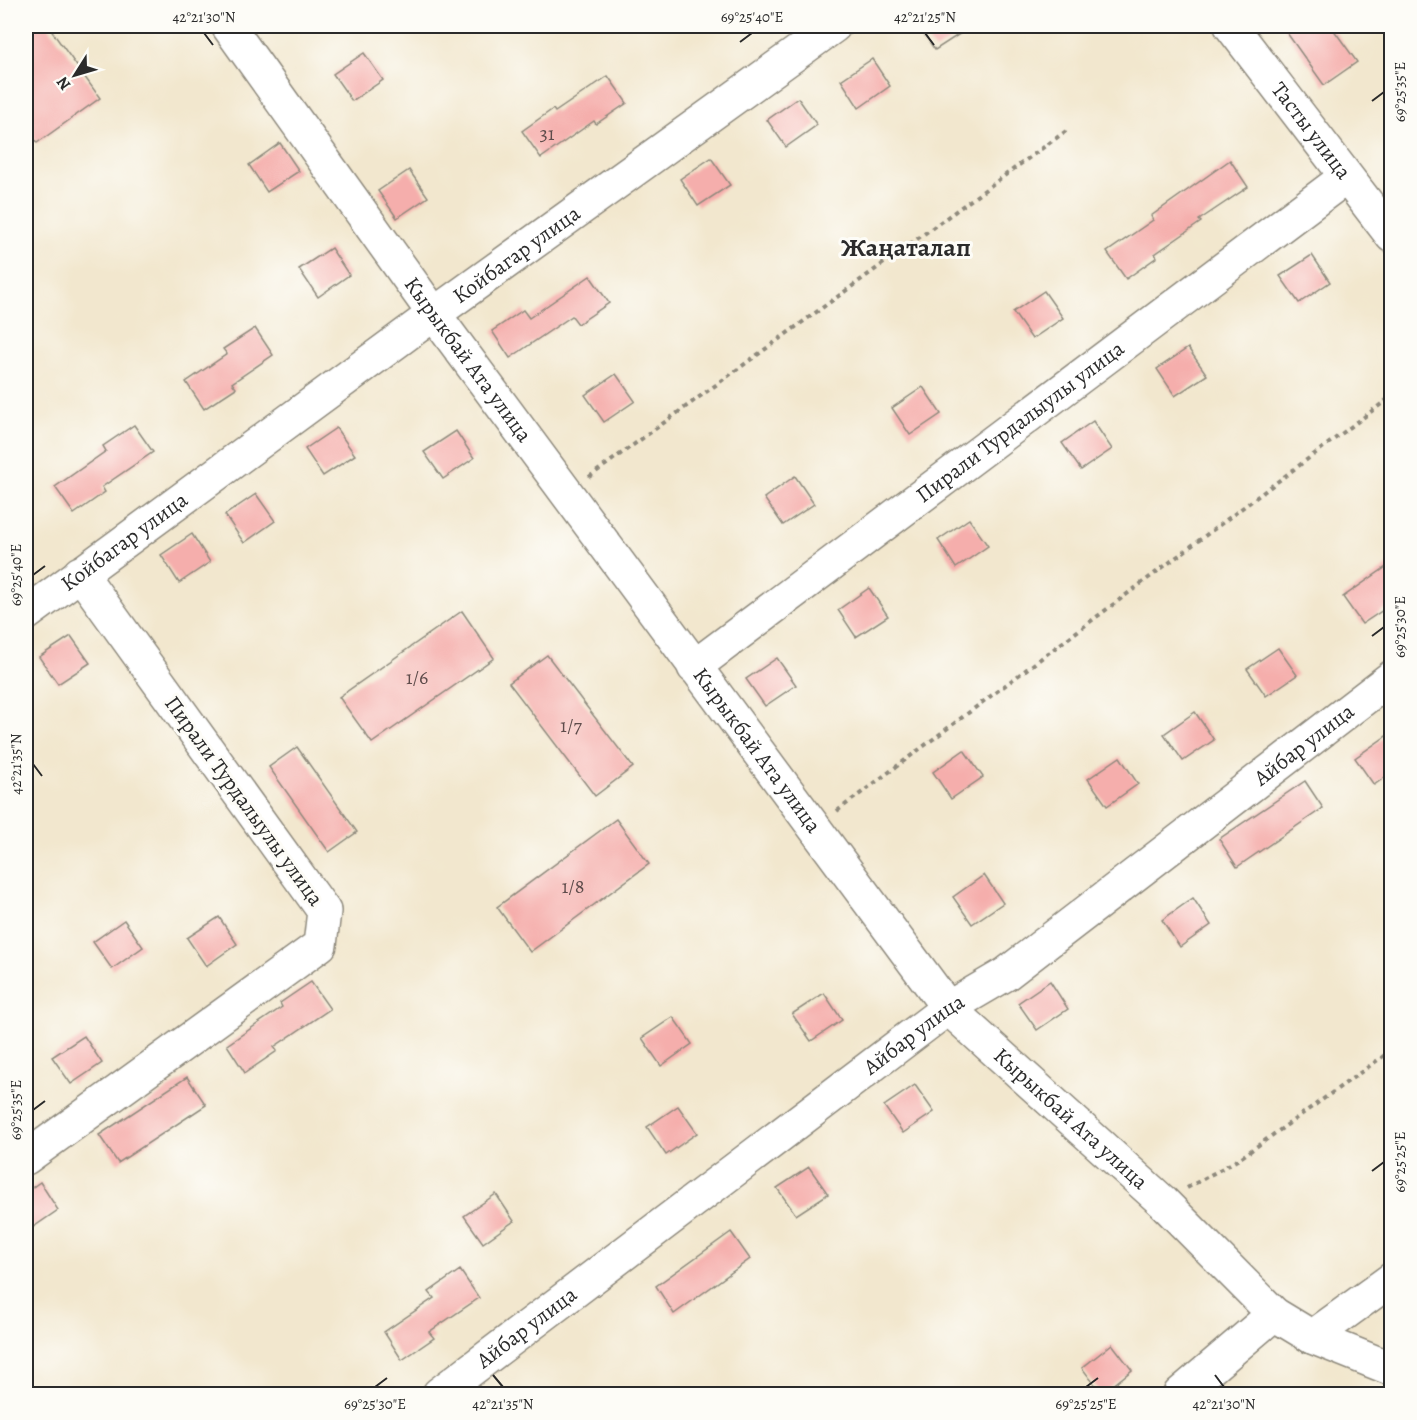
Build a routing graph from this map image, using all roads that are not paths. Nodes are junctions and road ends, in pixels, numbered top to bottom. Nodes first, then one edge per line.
1 (228, 26) edge
2 (834, 26) edge
3 (1231, 26) edge
4 (1347, 177) junction
5 (1392, 236) edge
6 (434, 314) junction
7 (80, 573) junction
8 (26, 614) edge
9 (694, 667) junction
10 (1392, 677) edge
11 (948, 1008) junction
12 (26, 1158) edge
13 (1392, 1278) edge
14 (1274, 1314) junction
15 (1312, 1337) junction
16 (1392, 1369) edge
17 (439, 1395) edge
18 (1180, 1395) edge

1 - 6 street, Кырыкбай Ата улица
2 - 6 street, Койбагар улица
3 - 4 street, Тасты улица
4 - 5 street, Тасты улица
4 - 9 street, Пирали Турдалыулы улица
6 - 7 street, Койбагар улица
6 - 9 street, Кырыкбай Ата улица
7 - 8 street, Койбагар улица
7 - 12 street, Пирали Турдалыулы улица
9 - 11 street, Кырыкбай Ата улица
10 - 11 street, Айбар улица
11 - 14 street, Кырыкбай Ата улица
11 - 17 street, Айбар улица
13 - 15 street
14 - 15 street, Кырыкбай Ата улица
14 - 18 street
15 - 16 street, Кырыкбай Ата улица

